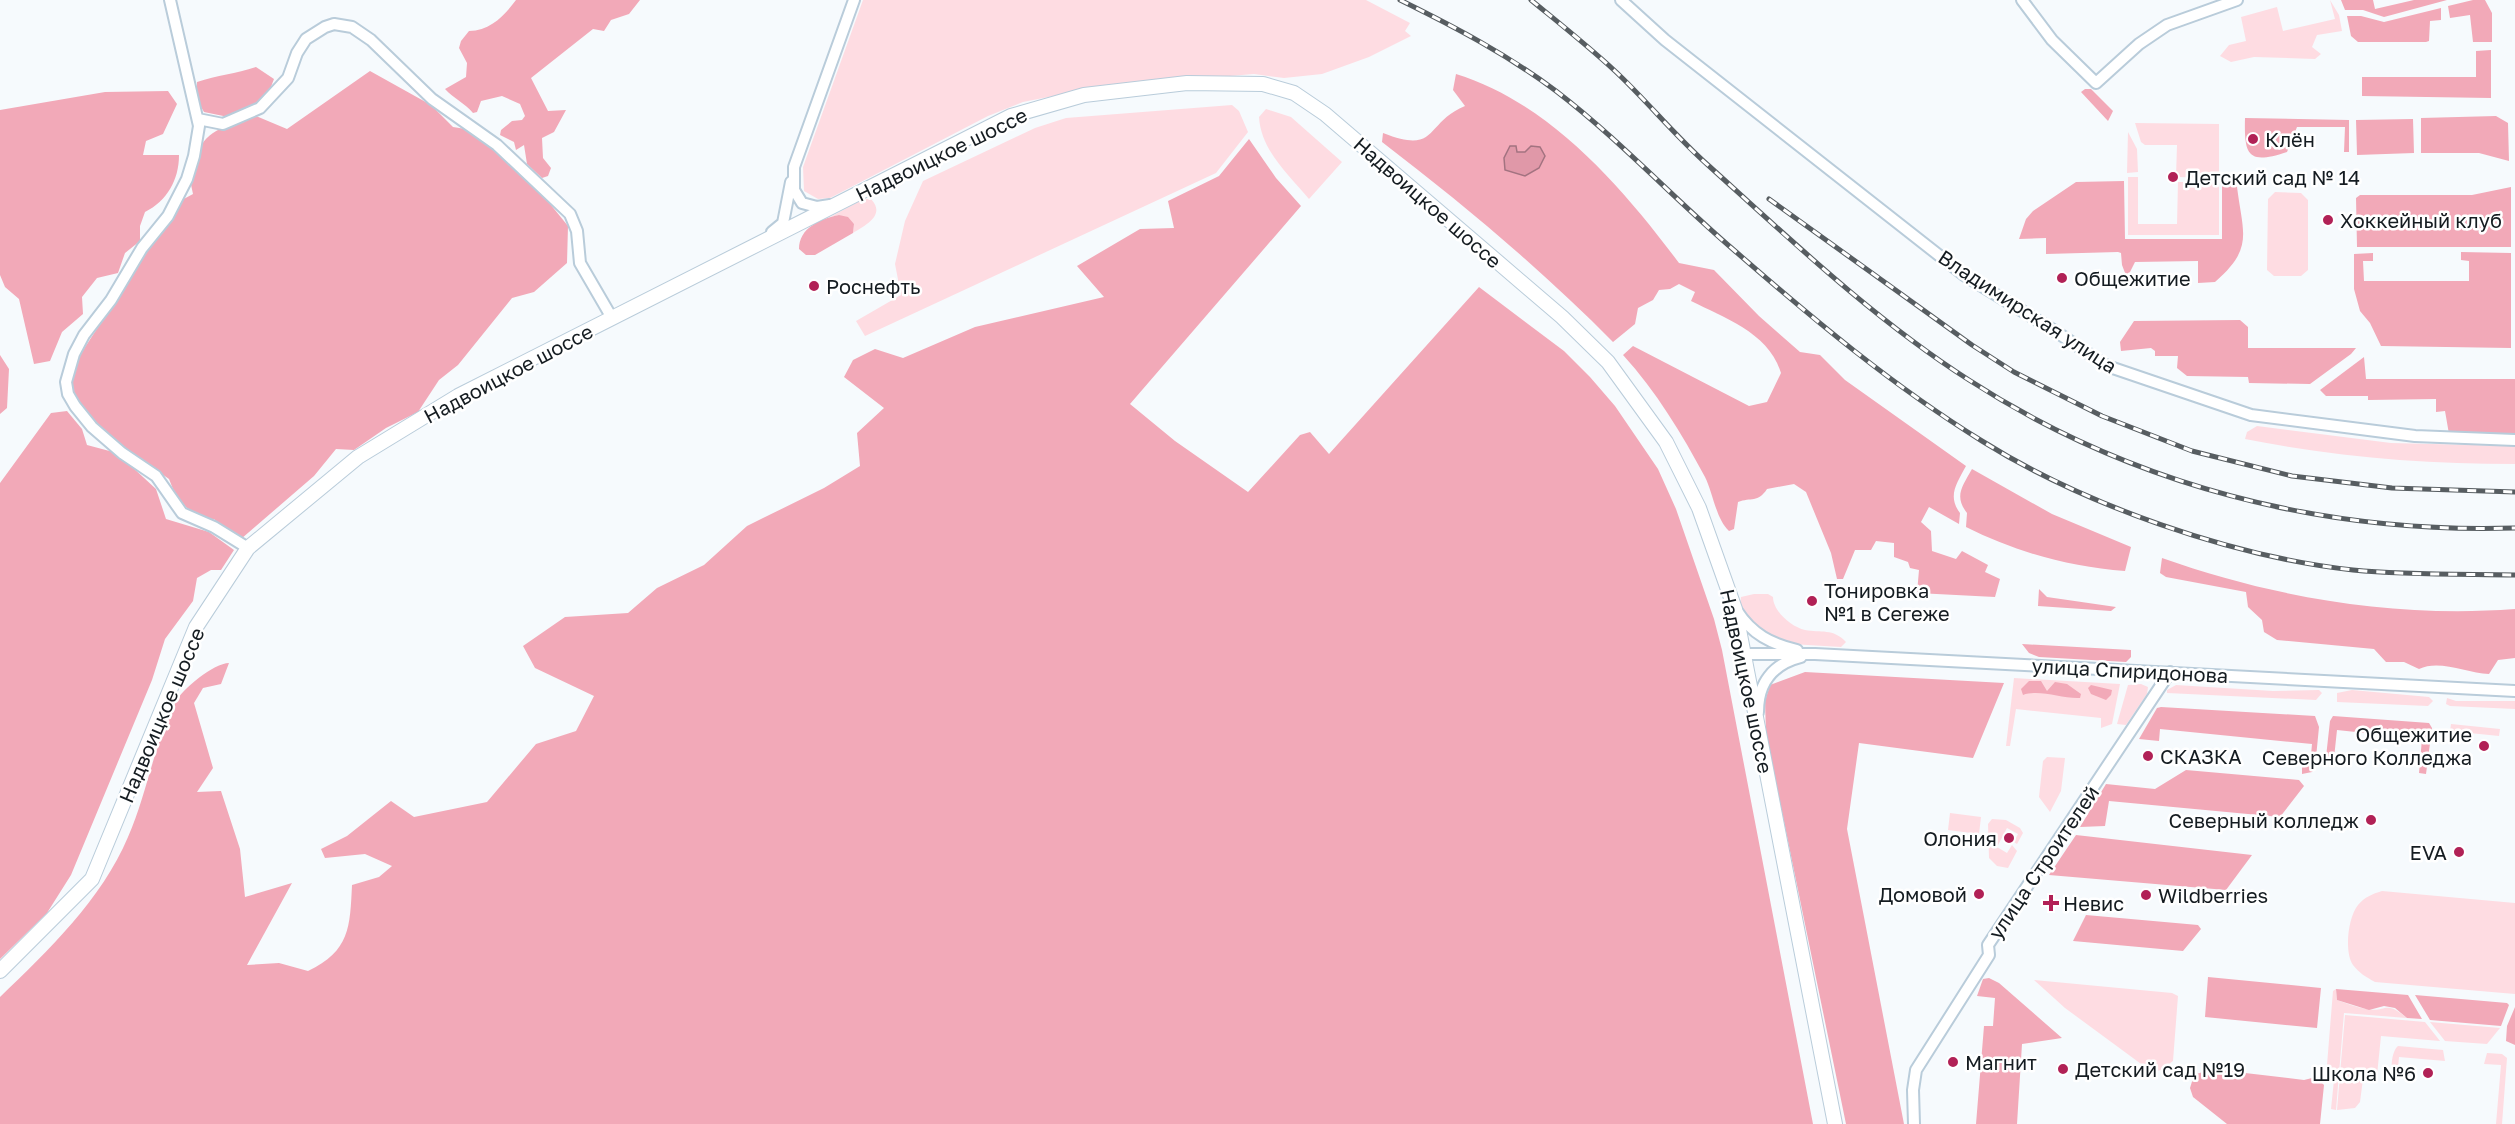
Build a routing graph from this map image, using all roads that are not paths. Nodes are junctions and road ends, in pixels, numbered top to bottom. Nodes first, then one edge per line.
1 (170, 0) edge
2 (854, 0) edge
3 (1621, 0) edge
4 (2022, 0) edge
5 (2237, 0) edge
6 (198, 119) junction
7 (794, 167) junction
8 (836, 204) junction
9 (751, 248) junction
10 (612, 318) junction
11 (2515, 440) edge
12 (248, 548) junction
13 (1735, 609) junction
14 (1745, 654) junction
15 (1815, 654) junction
16 (2170, 672) junction
17 (2515, 691) edge
18 (1759, 730) junction
19 (0, 971) edge
20 (1835, 1124) edge
21 (1914, 1124) edge

1 - 6 street
2 - 7 street
3 - 11 street, Владимирская улица
4 - 5 street
6 - 10 street
6 - 12 street
7 - 8 street
7 - 9 street
8 - 9 main road, Надвоицкое шоссе
8 - 13 main road, Надвоицкое шоссе
9 - 10 main road, Надвоицкое шоссе
10 - 12 main road, Надвоицкое шоссе
12 - 19 main road, Надвоицкое шоссе
13 - 14 main road, Надвоицкое шоссе
13 - 15 street
14 - 15 street, улица Спиридонова
14 - 18 main road, Надвоицкое шоссе
15 - 16 street, улица Спиридонова
15 - 18 street
16 - 17 street, улица Спиридонова
16 - 21 street, улица Строителей
18 - 20 main road, Надвоицкое шоссе

